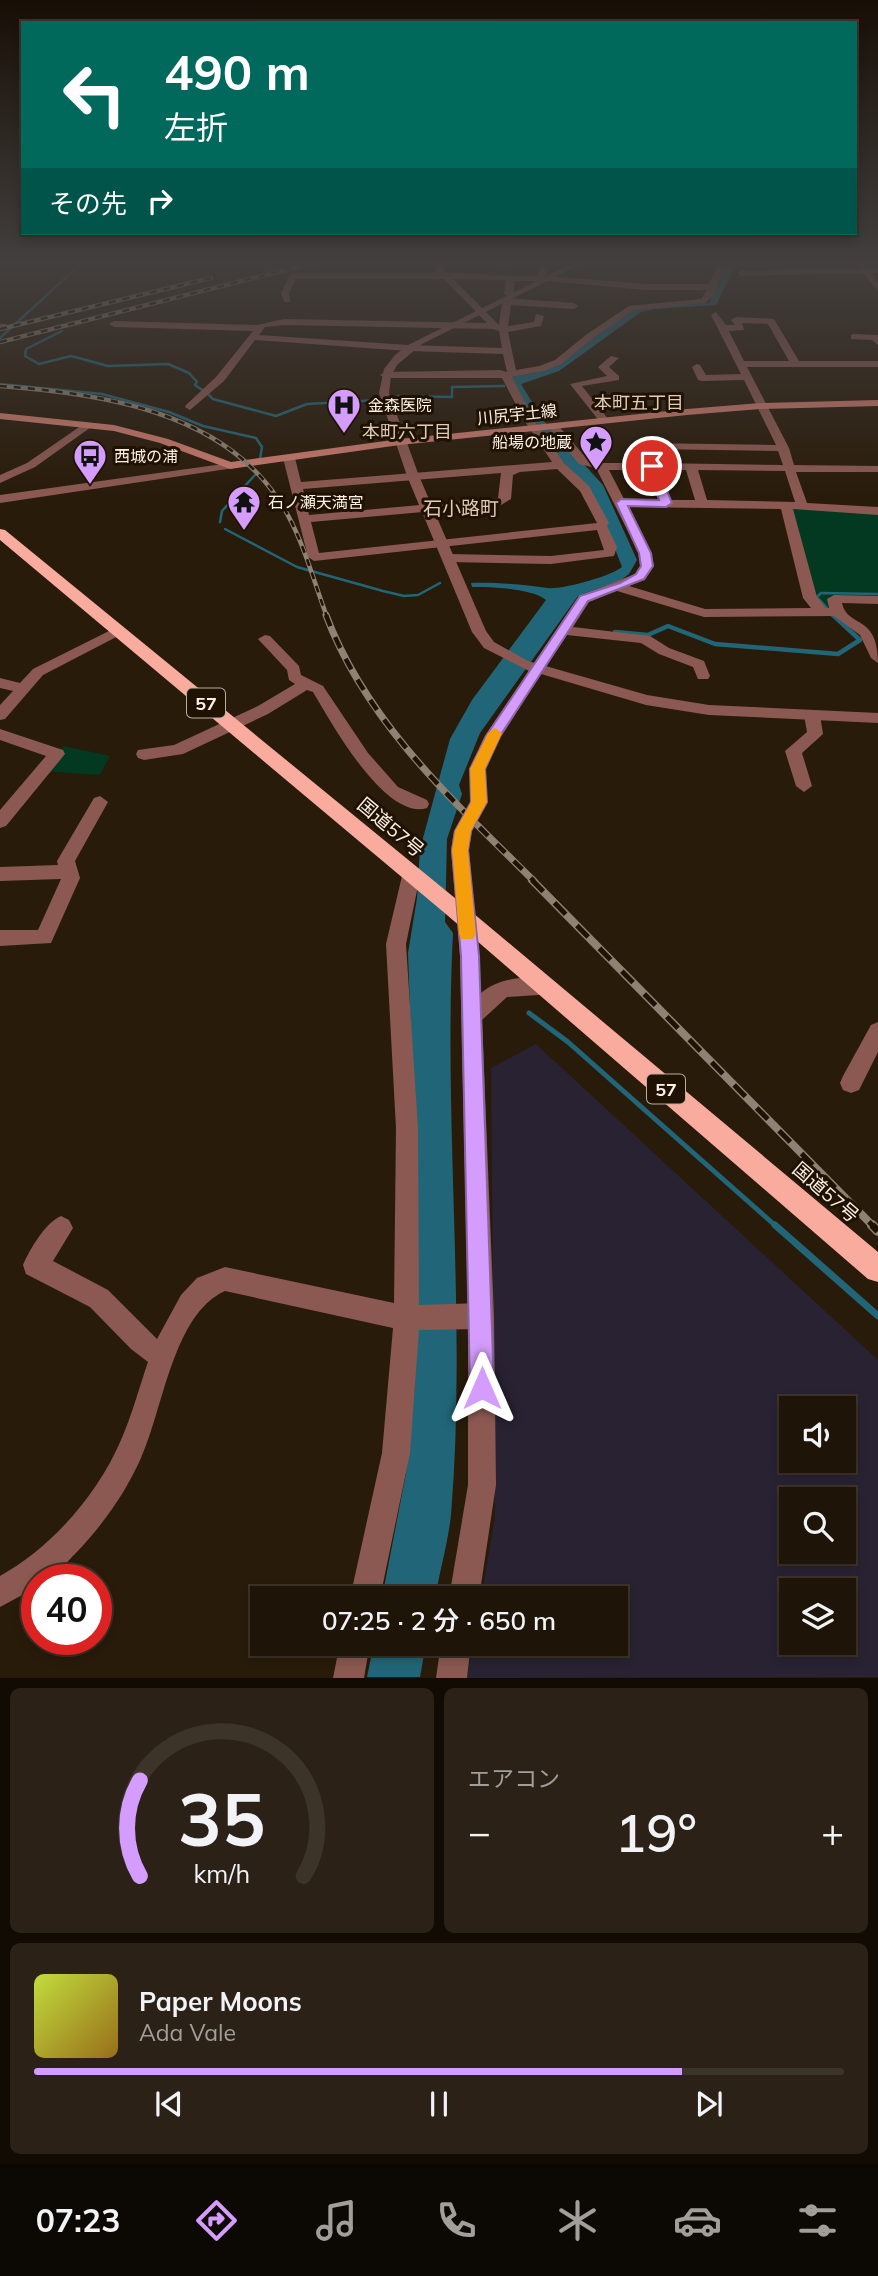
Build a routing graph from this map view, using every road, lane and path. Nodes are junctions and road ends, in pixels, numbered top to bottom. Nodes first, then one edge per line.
1 (252, 338) edge
2 (274, 338) edge
3 (428, 338) edge
4 (503, 338) edge
5 (587, 338) edge
6 (729, 338) edge
7 (781, 338) edge
8 (411, 347) junction
9 (507, 351) junction
10 (614, 358) dead end
11 (741, 364) junction
12 (796, 364) junction
13 (878, 364) edge
14 (697, 367) dead end
15 (385, 375) junction
16 (509, 375) junction
17 (748, 377) junction
18 (532, 396) dead end
19 (516, 397) junction
20 (878, 403) edge
21 (760, 406) junction
22 (190, 407) dead end
23 (0, 416) edge
24 (604, 420) junction
25 (89, 425) junction
26 (551, 426) junction
27 (536, 428) junction
28 (400, 442) junction
29 (783, 448) junction
30 (289, 458) junction
31 (560, 465) junction
32 (230, 466) junction
33 (601, 466) junction
34 (652, 466) junction
35 (691, 467) junction
36 (792, 468) junction
37 (516, 469) junction
38 (878, 469) edge
39 (413, 476) junction
40 (0, 479) edge
41 (298, 486) junction
42 (0, 499) edge
43 (621, 503) junction
44 (666, 503) junction
45 (702, 504) junction
46 (786, 505) junction
47 (802, 506) junction
48 (427, 507) junction
49 (878, 511) edge
50 (305, 519) junction
51 (601, 526) junction
52 (0, 533) edge
53 (442, 542) junction
54 (449, 558) junction
55 (619, 587) junction
56 (878, 600) edge
57 (831, 613) junction
58 (120, 630) junction
59 (563, 631) junction
60 (265, 639) dead end
61 (878, 658) edge
62 (530, 666) junction
63 (703, 676) dead end
64 (0, 683) edge
65 (306, 684) junction
66 (22, 688) junction
67 (0, 715) edge
68 (812, 715) junction
69 (878, 718) edge
70 (232, 725) junction
71 (0, 734) edge
72 (144, 754) dead end
73 (804, 786) dead end
74 (100, 802) dead end
75 (421, 804) dead end
76 (0, 822) edge
77 (69, 872) junction
78 (0, 874) edge
79 (411, 876) junction
80 (460, 914) junction
81 (0, 938) edge
82 (547, 988) junction
83 (471, 1017) junction
84 (878, 1031) edge
85 (851, 1083) dead end
86 (61, 1228) dead end
87 (878, 1269) edge
88 (474, 1316) junction
89 (408, 1317) junction
90 (163, 1356) junction
91 (368, 1586) edge
92 (466, 1586) edge
93 (0, 1592) edge
94 (352, 1656) edge
95 (454, 1656) edge
96 (348, 1678) edge
97 (450, 1678) edge

1 - 22 street
2 - 8 street
3 - 8 street
4 - 9 street
5 - 16 street
6 - 11 street
7 - 12 street
8 - 9 street
8 - 15 street
9 - 16 street
10 - 24 street
11 - 12 street
11 - 17 street
12 - 13 street
14 - 17 street
15 - 16 street
15 - 28 street
16 - 19 street
17 - 21 street
18 - 19 street
19 - 27 street
20 - 21 main road, 川尻宇土線
21 - 24 main road, 川尻宇土線
21 - 29 street
23 - 25 main road, 川尻宇土線
24 - 26 main road, 川尻宇土線
25 - 32 main road, 川尻宇土線
25 - 40 street
26 - 27 main road, 川尻宇土線
26 - 33 street
27 - 28 main road, 川尻宇土線
27 - 31 street
28 - 30 main road, 川尻宇土線
28 - 39 street
29 - 34 street
29 - 36 street
30 - 32 main road, 川尻宇土線
30 - 41 street
31 - 37 street
31 - 51 street
32 - 42 street
33 - 34 street
33 - 43 street
34 - 35 street
34 - 44 street
35 - 36 street
35 - 45 street
36 - 38 street
36 - 47 street
37 - 39 street
37 - 48 street
39 - 41 street
39 - 48 street
41 - 50 street
43 - 44 street
43 - 55 street
44 - 45 street
45 - 46 street
46 - 47 street
46 - 57 street
47 - 49 street
48 - 50 street
48 - 53 street
50 - 53 street
51 - 53 street
51 - 54 street
52 - 58 highway, 国道57号 / 57
53 - 54 street
54 - 62 street
55 - 57 street
55 - 59 street
56 - 57 street
57 - 61 street
58 - 66 street
58 - 70 highway, 国道57号 / 57
59 - 62 street
59 - 63 street
60 - 65 street
62 - 68 street
62 - 80 street
64 - 66 street
65 - 70 street
65 - 75 street
66 - 67 street
68 - 69 street
68 - 73 street
70 - 72 street
70 - 79 highway, 国道57号 / 57
71 - 76 street
74 - 77 street
77 - 78 street
77 - 81 street
79 - 80 highway, 国道57号 / 57
79 - 89 street
80 - 82 highway, 国道57号 / 57
80 - 83 street
82 - 83 street
82 - 87 highway, 国道57号 / 57
83 - 88 street
84 - 85 street
86 - 90 street
88 - 89 street
88 - 92 street
89 - 90 street
89 - 91 street
90 - 93 street
94 - 96 street
95 - 97 street

